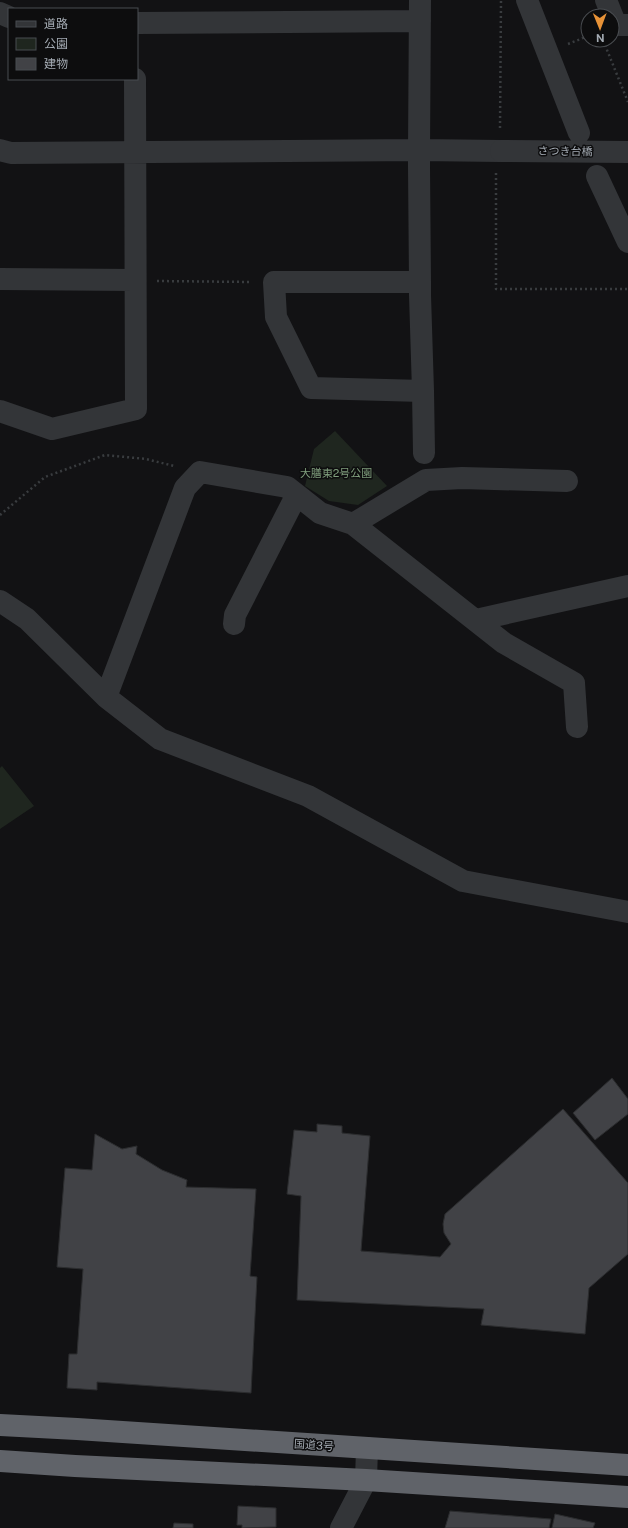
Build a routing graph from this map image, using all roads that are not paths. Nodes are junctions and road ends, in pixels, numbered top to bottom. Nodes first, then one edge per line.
1 (528, 0) edge
2 (606, 0) edge
3 (420, 11) edge
4 (138, 23) edge
5 (628, 25) edge
6 (135, 80) edge
7 (580, 133) dead end
8 (0, 150) edge
9 (419, 150) junction
10 (135, 152) junction
11 (628, 152) edge
12 (597, 176) dead end
13 (628, 242) edge
14 (0, 279) edge
15 (135, 280) junction
16 (420, 282) junction
17 (423, 391) junction
18 (0, 411) edge
19 (424, 453) dead end
20 (567, 481) dead end
21 (296, 496) junction
22 (353, 524) junction
23 (628, 586) edge
24 (0, 601) edge
25 (476, 620) junction
26 (234, 624) dead end
27 (106, 697) junction
28 (577, 727) dead end
29 (628, 912) edge
30 (0, 1425) edge
31 (367, 1448) junction
32 (0, 1461) edge
33 (628, 1465) edge
34 (366, 1480) junction
35 (628, 1497) edge
36 (341, 1528) edge

1 - 7 street
2 - 5 street
3 - 4 street
3 - 9 street
6 - 10 street
8 - 10 street, さつき台橋
9 - 10 street, さつき台橋
9 - 11 street, さつき台橋, bridge
9 - 16 street
10 - 15 street
12 - 13 street
14 - 15 street
15 - 18 street
16 - 17 street
16 - 17 street
17 - 19 street
20 - 22 street
21 - 22 street
21 - 26 street
21 - 27 street
22 - 25 street
23 - 25 street
24 - 27 street
25 - 28 street
27 - 29 street
30 - 31 highway, 国道3号
31 - 33 highway, 国道3号
31 - 34 street
32 - 34 highway
34 - 35 highway
34 - 36 street

